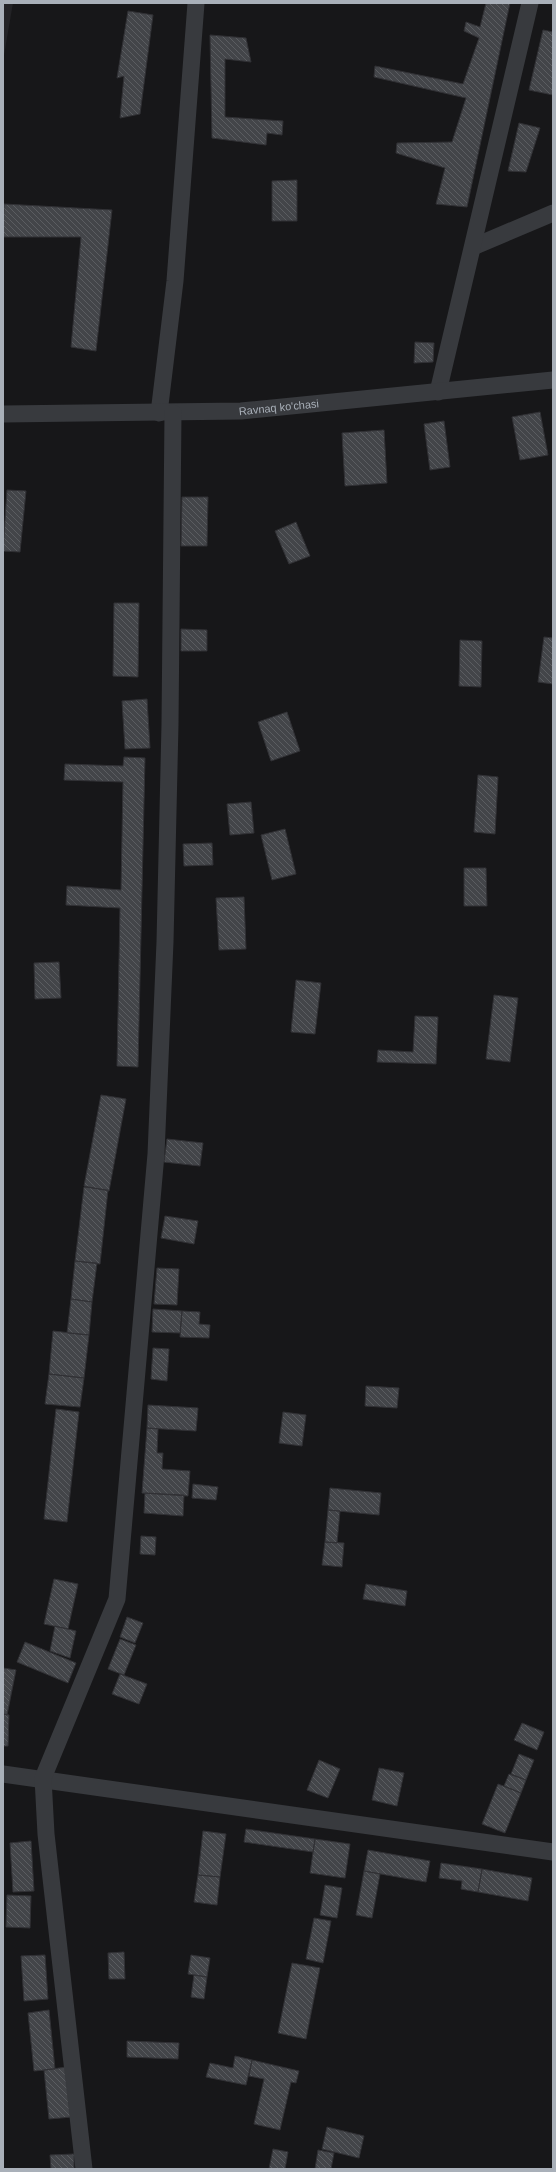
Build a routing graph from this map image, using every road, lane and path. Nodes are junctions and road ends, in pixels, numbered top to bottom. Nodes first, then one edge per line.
1 (196, 3) edge
2 (530, 3) edge
3 (553, 212) edge
4 (473, 248) junction
5 (553, 380) edge
6 (438, 392) junction
7 (166, 413) junction
8 (3, 414) edge
9 (3, 1774) edge
10 (43, 1778) junction
11 (553, 1852) edge
12 (84, 2169) edge

1 - 7 street
2 - 4 street
3 - 4 street
4 - 6 street
5 - 6 street, Ravnaq ko'chasi
6 - 7 street, Ravnaq ko'chasi
7 - 8 street, Ravnaq ko'chasi
7 - 10 street
9 - 10 street
10 - 11 street
10 - 12 street

